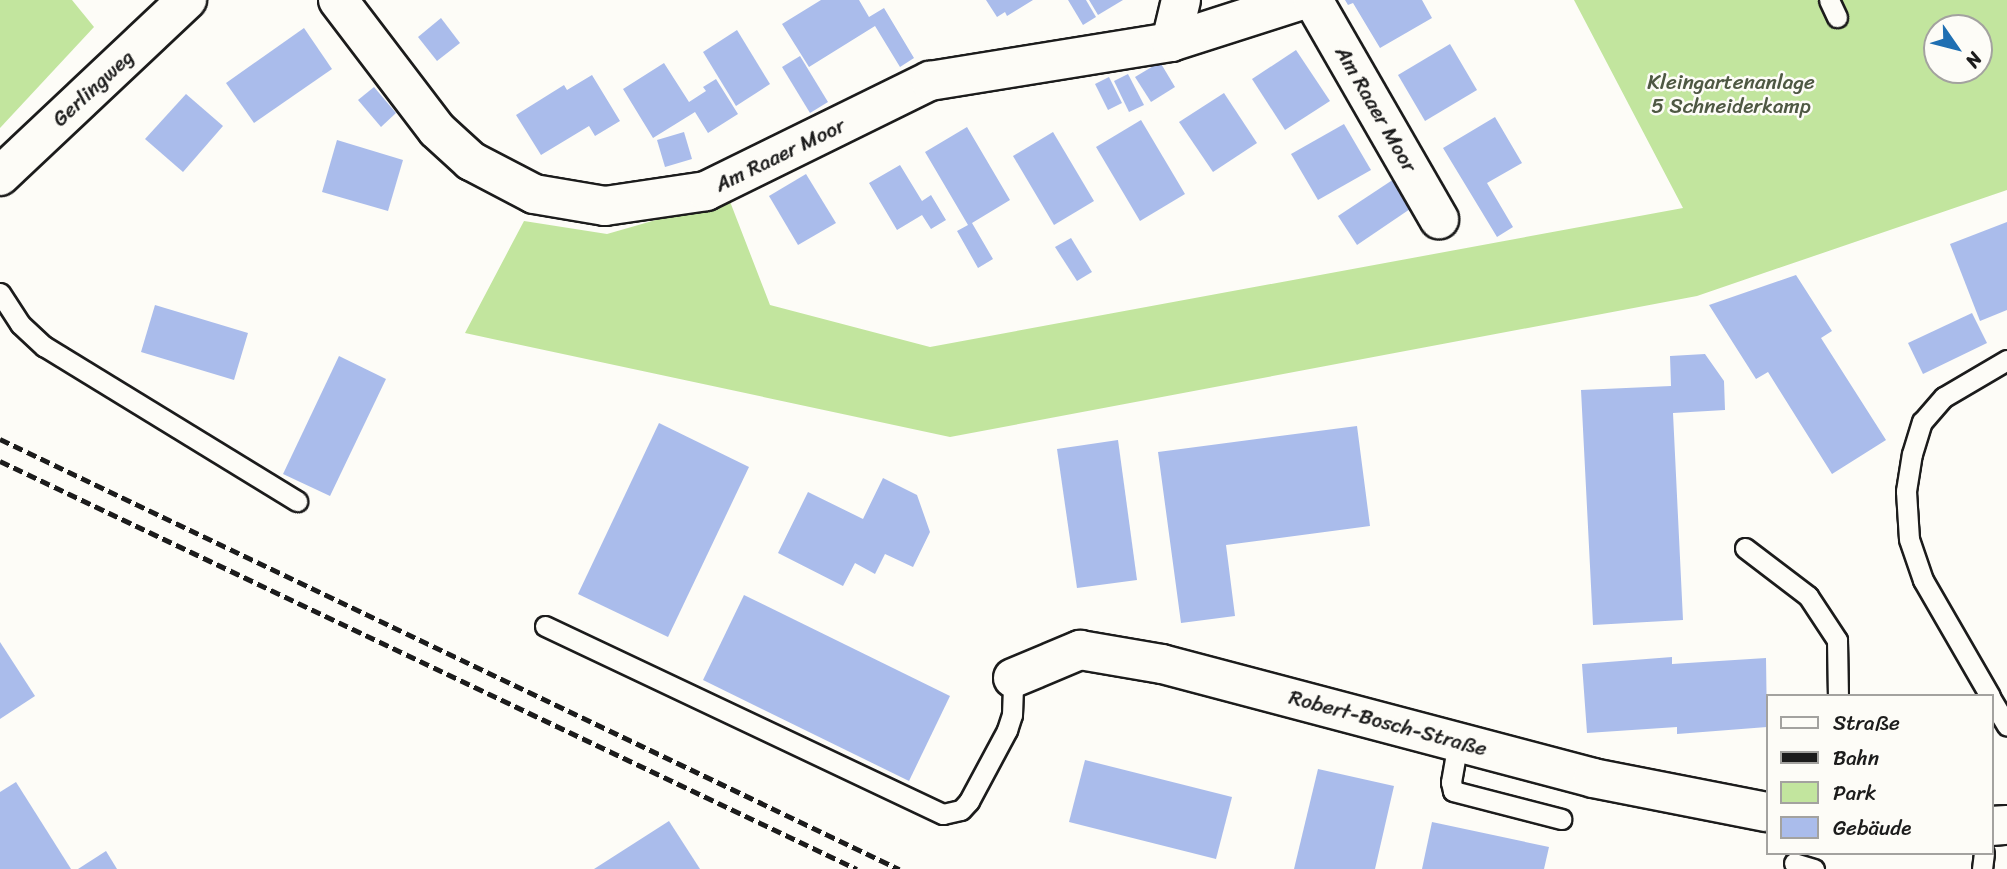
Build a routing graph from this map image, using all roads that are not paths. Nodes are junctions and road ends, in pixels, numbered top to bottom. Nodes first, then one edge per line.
1 (187, 0) edge
2 (338, 0) edge
3 (1181, 0) edge
4 (1302, 0) edge
5 (1313, 0) edge
6 (1171, 42) junction
7 (0, 176) edge
8 (1439, 219) dead end
9 (0, 293) edge
10 (2007, 360) edge
11 (297, 501) dead end
12 (1745, 548) dead end
13 (545, 626) dead end
14 (1013, 678) joint
15 (1838, 694) edge
16 (1988, 694) edge
17 (1993, 702) edge
18 (2007, 726) edge
19 (1458, 742) junction
20 (1766, 812) edge
21 (1561, 819) dead end
22 (1794, 863) dead end
23 (1814, 869) edge

1 - 7 street, Gerlingweg
2 - 6 street, Am Raaer Moor
3 - 6 street
4 - 6 street, Am Raaer Moor
5 - 8 street, Am Raaer Moor
9 - 11 lane
10 - 16 lane
12 - 15 lane
13 - 14 lane
14 - 19 street, Robert-Bosch-Straße
17 - 18 lane
19 - 20 street, Robert-Bosch-Straße
19 - 21 lane
22 - 23 lane

